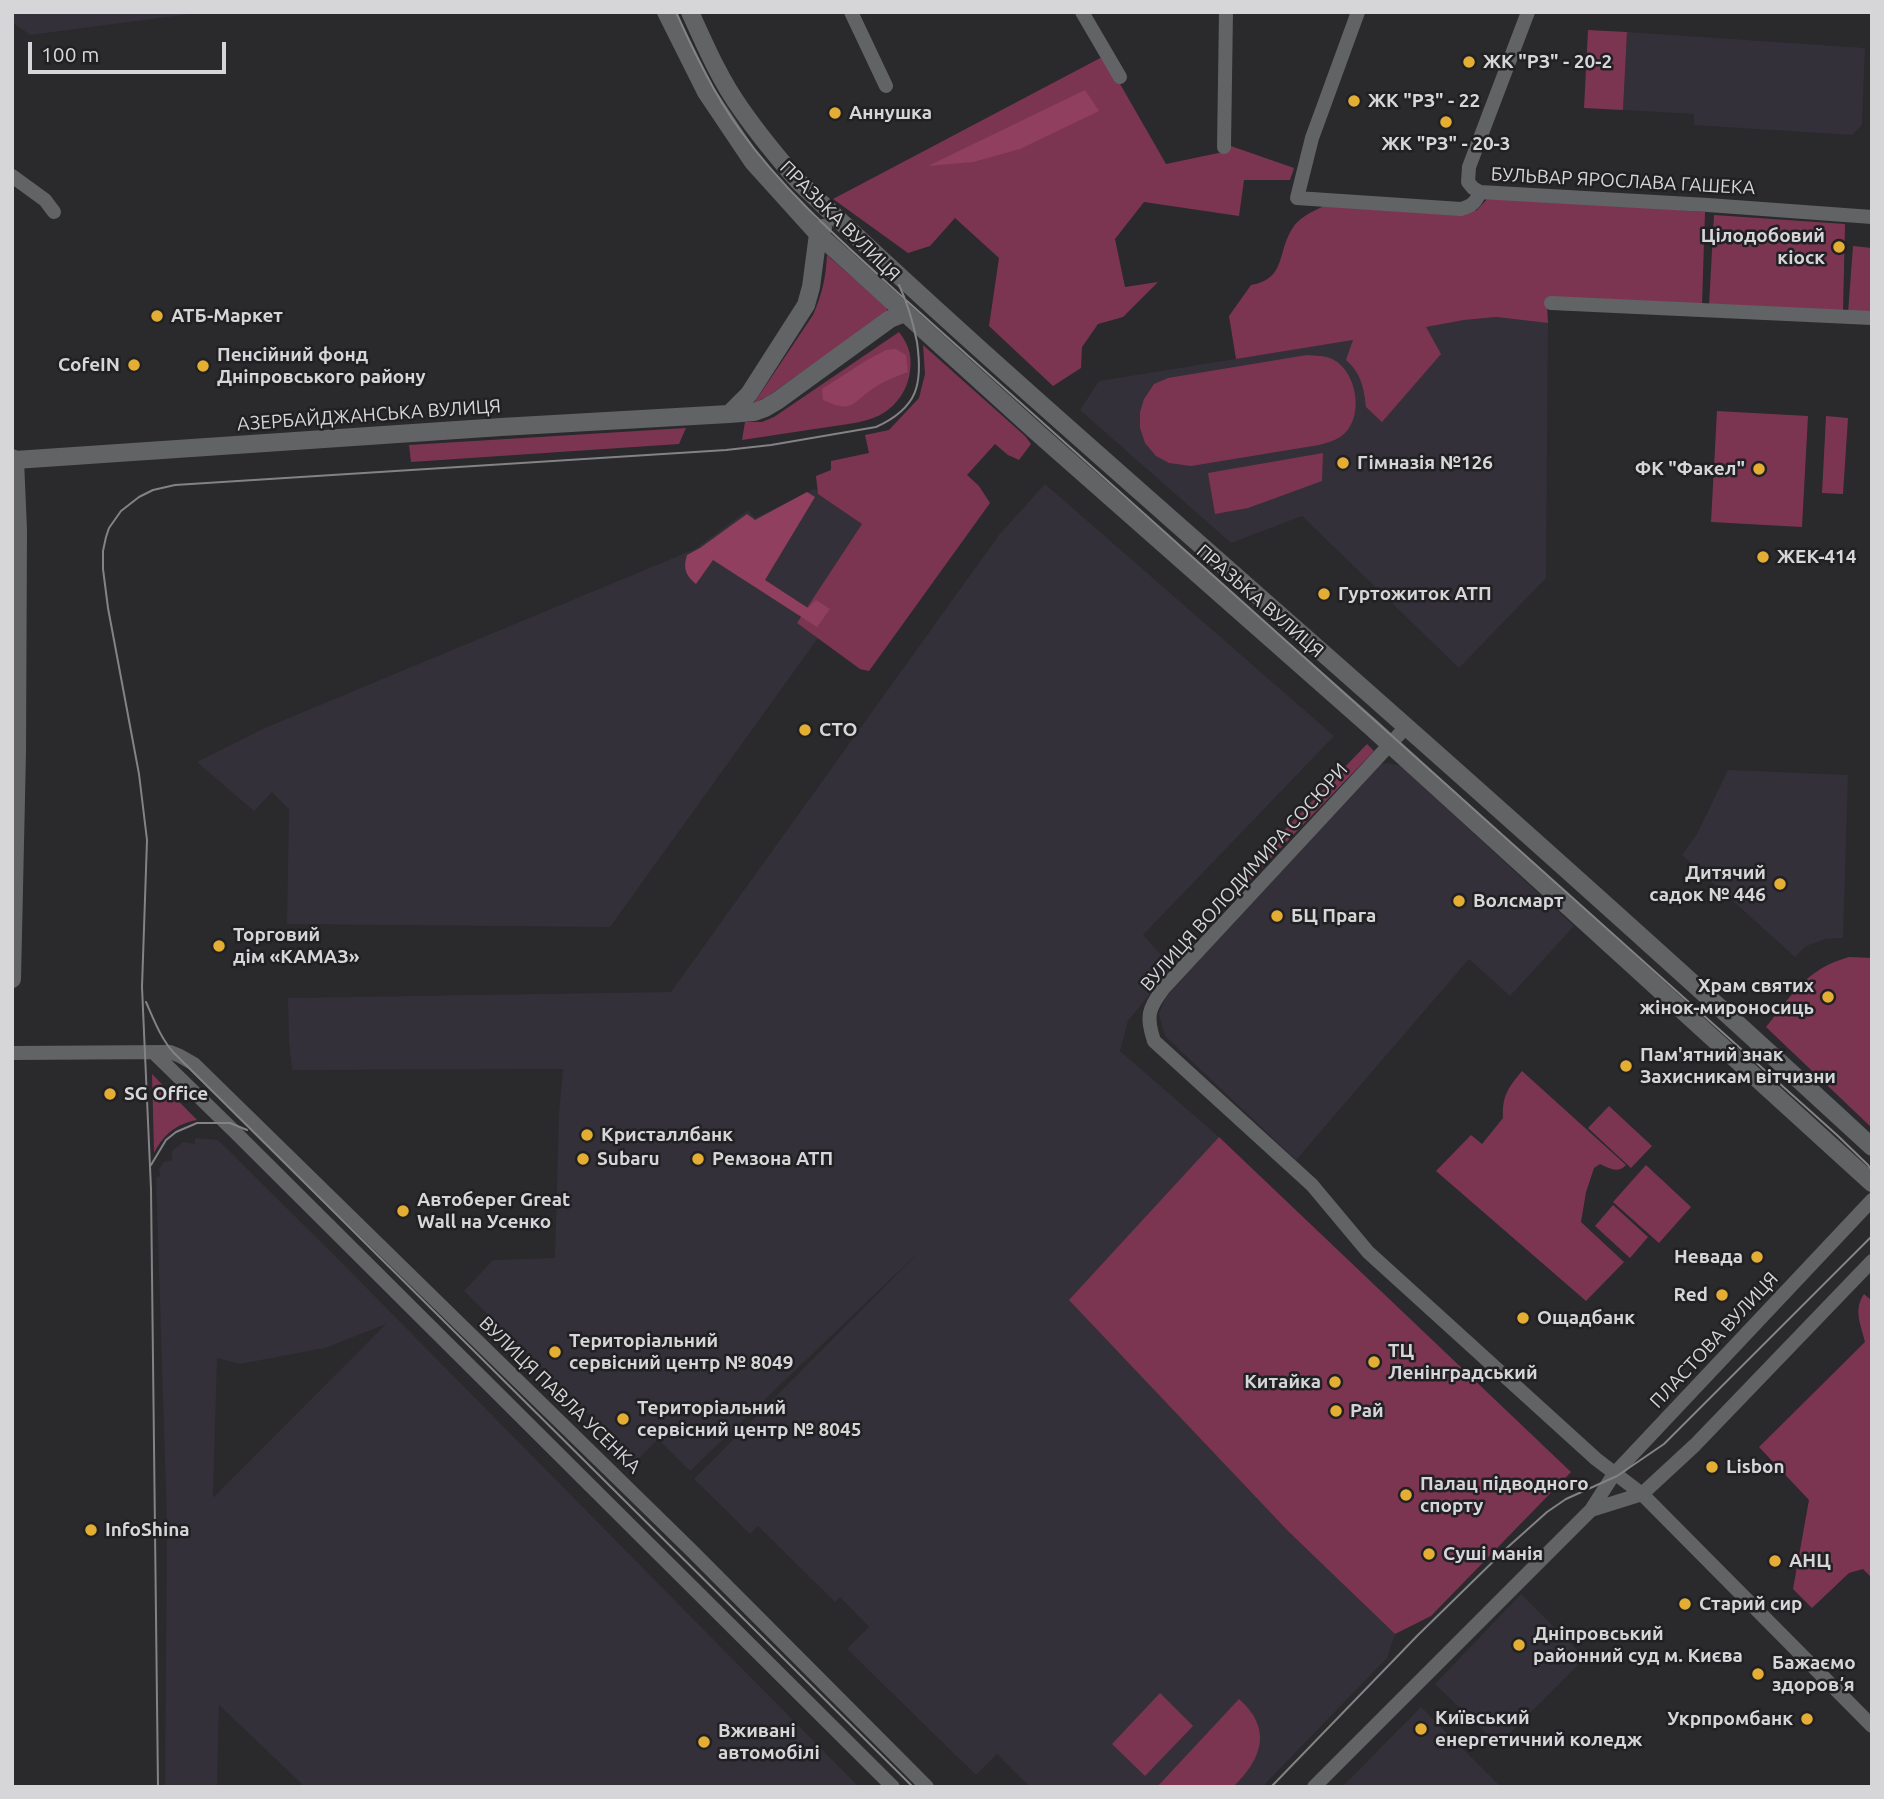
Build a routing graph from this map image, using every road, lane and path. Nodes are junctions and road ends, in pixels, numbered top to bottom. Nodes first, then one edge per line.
1 (666, 12) edge
2 (690, 12) edge
3 (851, 12) edge
4 (1082, 12) edge
5 (1226, 12) edge
6 (1358, 12) edge
7 (1528, 12) edge
8 (1121, 77) dead end
9 (886, 86) dead end
10 (1223, 147) dead end
11 (12, 176) edge
12 (1480, 192) junction
13 (54, 212) dead end
14 (835, 216) junction
15 (1872, 217) edge
16 (818, 234) junction
17 (1551, 303) dead end
18 (905, 313) junction
19 (1872, 318) edge
20 (729, 414) junction
21 (1054, 415) junction
22 (1040, 435) junction
23 (14, 459) edge
24 (1406, 727) junction
25 (1391, 745) junction
26 (12, 979) edge
27 (12, 1053) edge
28 (154, 1054) junction
29 (1872, 1147) edge
30 (1872, 1183) edge
31 (1872, 1200) edge
32 (1872, 1261) edge
33 (1614, 1474) junction
34 (1642, 1494) junction
35 (1591, 1510) junction
36 (1872, 1726) edge
37 (893, 1787) edge
38 (927, 1787) edge
39 (1314, 1787) edge

1 - 16 street, ПРАЗЬКА ВУЛИЦЯ
2 - 14 street, ПРАЗЬКА ВУЛИЦЯ
3 - 9 street
4 - 8 street
5 - 10 street
6 - 12 street, БУЛЬВАР ЯРОСЛАВА ГАШЕКА
7 - 12 street
11 - 13 street
12 - 15 street, БУЛЬВАР ЯРОСЛАВА ГАШЕКА
14 - 16 street
14 - 21 street, ПРАЗЬКА ВУЛИЦЯ
16 - 18 street, ПРАЗЬКА ВУЛИЦЯ
16 - 20 street
17 - 19 street
18 - 20 street, АЗЕРБАЙДЖАНСЬКА ВУЛИЦЯ
18 - 22 street, ПРАЗЬКА ВУЛИЦЯ
20 - 23 street, АЗЕРБАЙДЖАНСЬКА ВУЛИЦЯ
21 - 22 street
21 - 24 street, ПРАЗЬКА ВУЛИЦЯ
22 - 25 street, ПРАЗЬКА ВУЛИЦЯ
23 - 26 street
24 - 25 street, ВУЛИЦЯ ВОЛОДИМИРА СОСЮРИ
24 - 29 street, ПРАЗЬКА ВУЛИЦЯ
25 - 30 street, ПРАЗЬКА ВУЛИЦЯ
25 - 33 street, ВУЛИЦЯ ВОЛОДИМИРА СОСЮРИ
27 - 28 street, ВУЛИЦЯ ПАВЛА УСЕНКА
28 - 37 street
28 - 38 street, ВУЛИЦЯ ПАВЛА УСЕНКА
31 - 33 street, ПЛАСТОВА ВУЛИЦЯ
32 - 34 street, ПЛАСТОВА ВУЛИЦЯ
33 - 34 street, ВУЛИЦЯ ВОЛОДИМИРА СОСЮРИ
33 - 35 street, ПЛАСТОВА ВУЛИЦЯ
34 - 35 street, ПЛАСТОВА ВУЛИЦЯ
34 - 36 street, ВУЛИЦЯ ВОЛОДИМИРА СОСЮРИ
35 - 39 street, ПЛАСТОВА ВУЛИЦЯ

